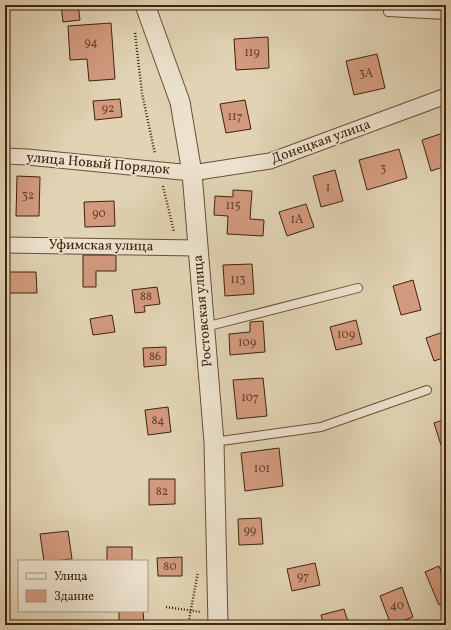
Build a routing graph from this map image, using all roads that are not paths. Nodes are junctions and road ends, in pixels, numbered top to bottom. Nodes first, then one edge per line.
1 (145, 5) edge
2 (388, 12) dead end
3 (446, 15) edge
4 (446, 96) edge
5 (5, 156) edge
6 (192, 173) junction
7 (5, 245) edge
8 (197, 248) junction
9 (358, 288) dead end
10 (204, 327) junction
11 (427, 390) dead end
12 (214, 442) junction
13 (218, 620) edge

1 - 6 street, Ростовская улица
2 - 3 lane
4 - 6 street, Донецкая улица
5 - 6 street, улица Новый Порядок
6 - 8 street, Ростовская улица
7 - 8 street, Уфимская улица
8 - 10 street, Ростовская улица
9 - 10 lane
10 - 12 street, Ростовская улица
11 - 12 lane
12 - 13 street, Ростовская улица

